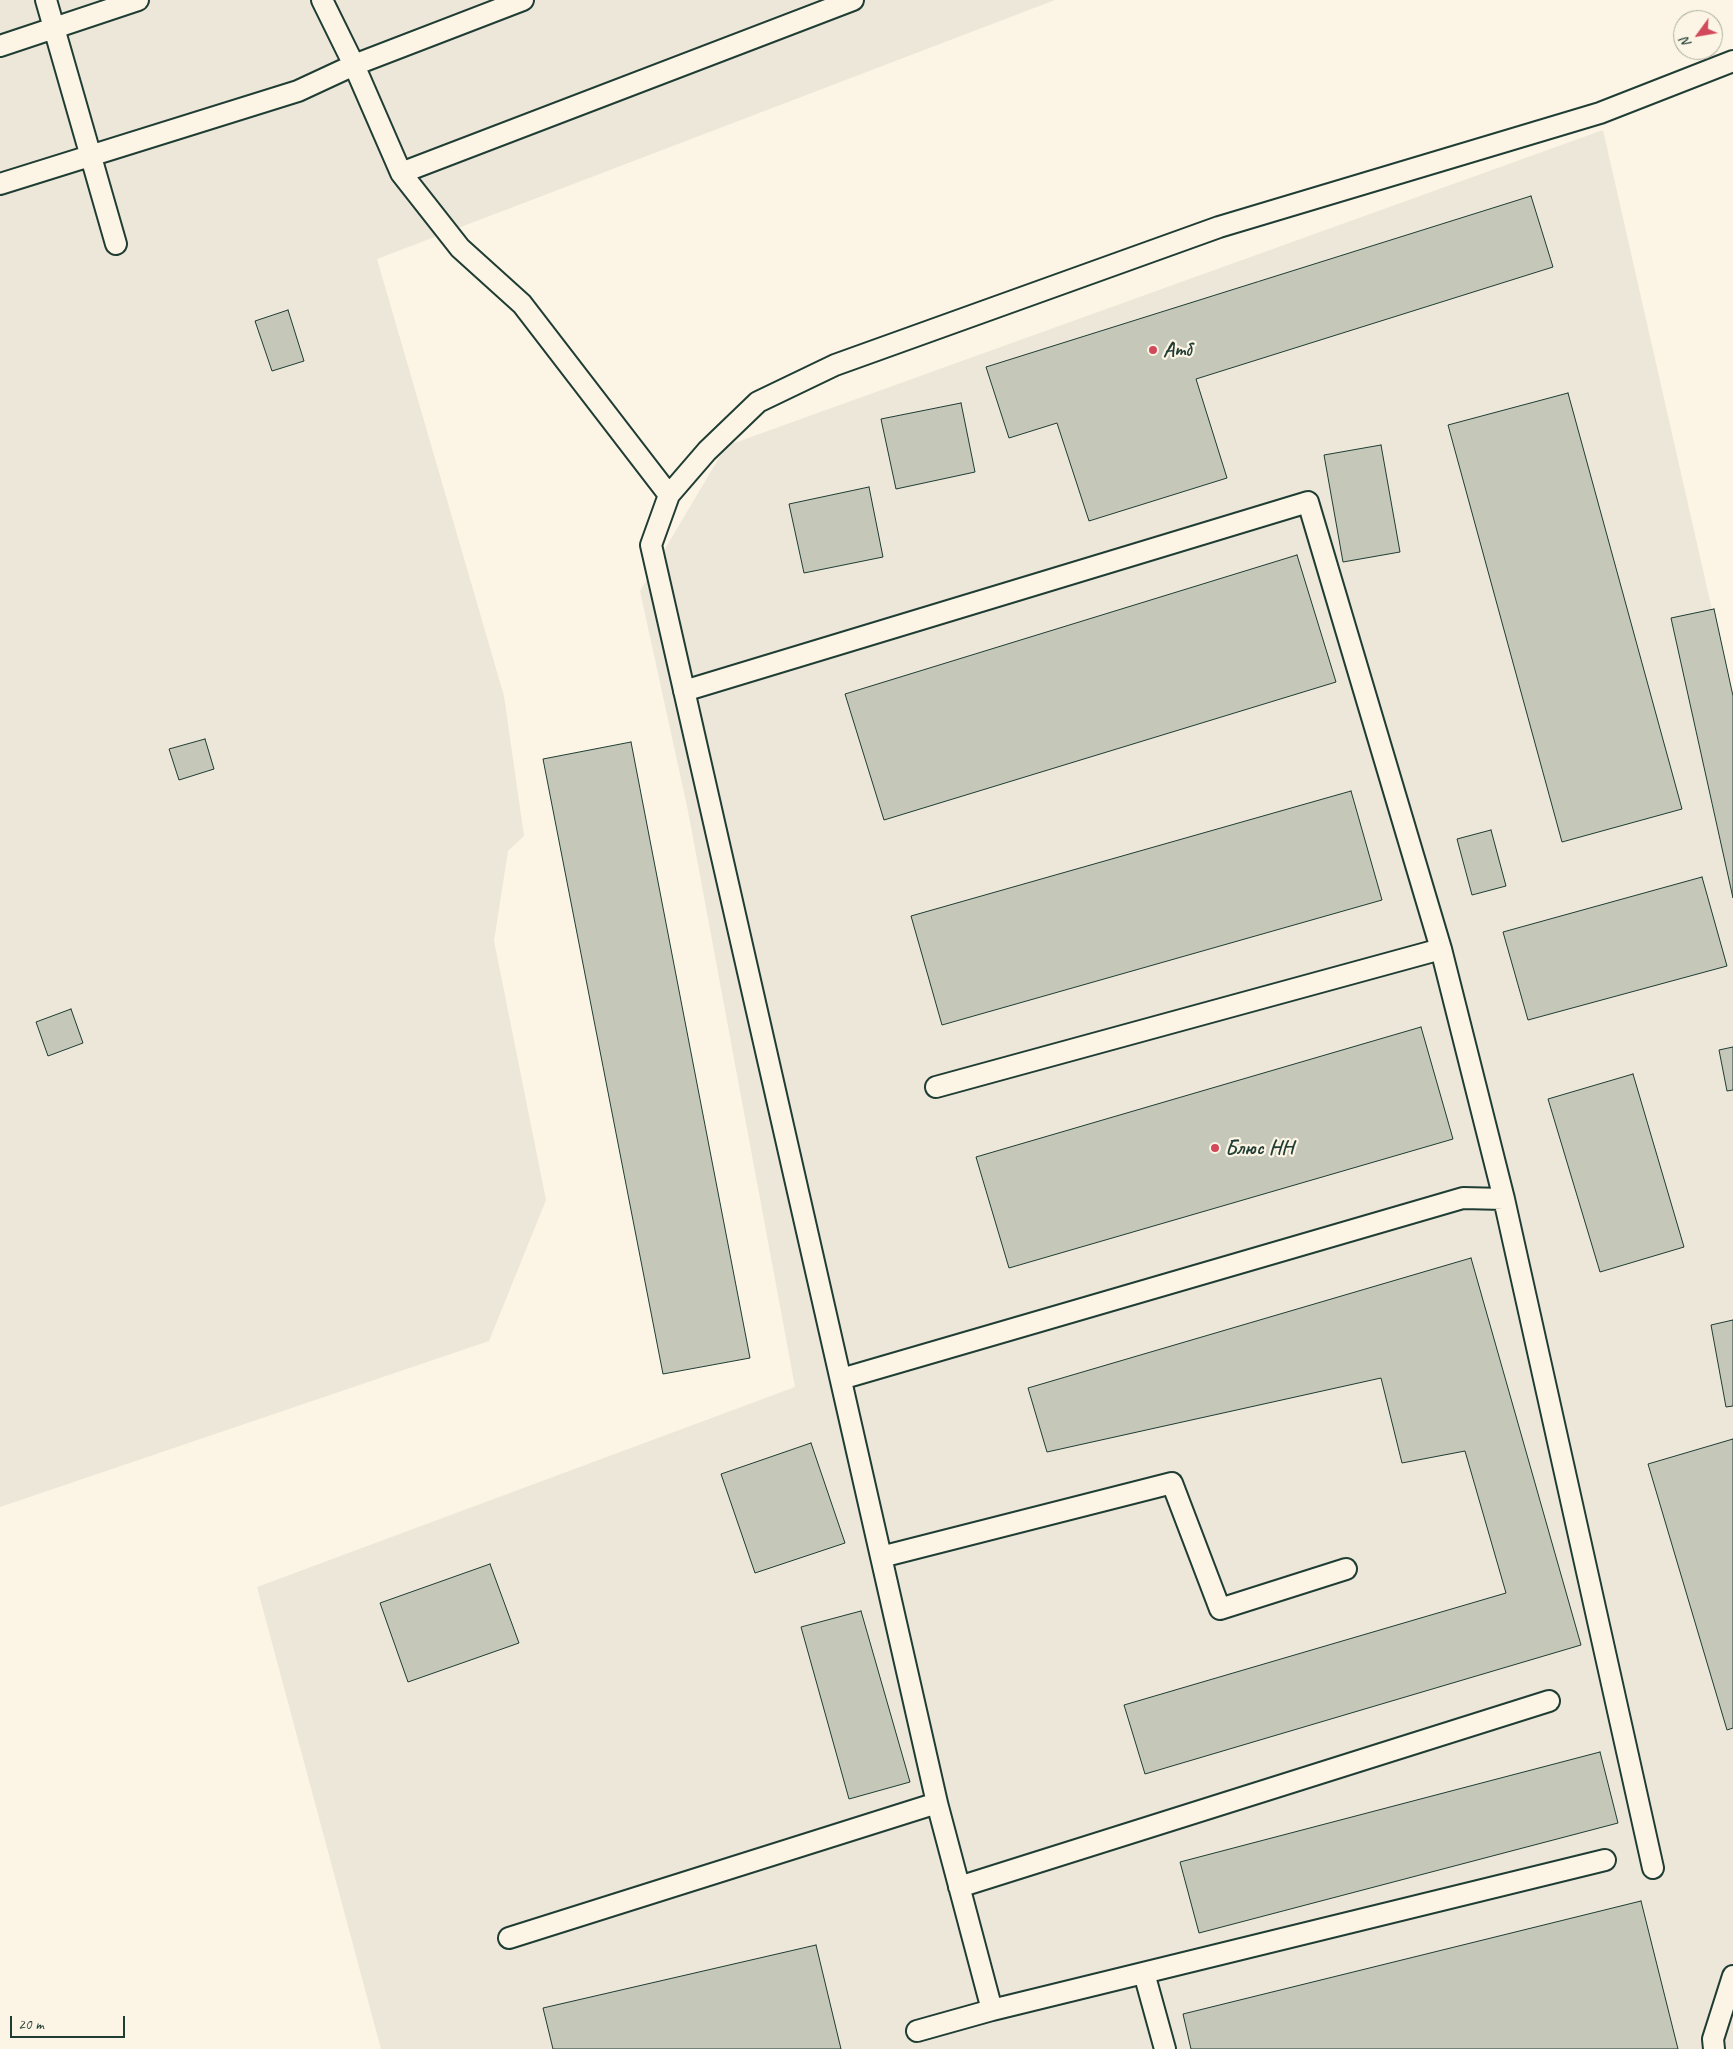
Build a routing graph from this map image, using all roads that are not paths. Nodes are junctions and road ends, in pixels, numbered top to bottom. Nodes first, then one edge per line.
1 (46, 0) edge
2 (138, 0) edge
3 (322, 0) edge
4 (522, 0) edge
5 (853, 0) edge
6 (54, 27) junction
7 (0, 46) edge
8 (1733, 61) edge
9 (354, 65) junction
10 (91, 155) junction
11 (401, 173) junction
12 (0, 184) edge
13 (116, 244) dead end
14 (669, 495) junction
15 (684, 691) junction
16 (1441, 948) junction
17 (936, 1087) dead end
18 (1504, 1199) junction
19 (841, 1379) junction
20 (881, 1557) junction
21 (1346, 1569) dead end
22 (1549, 1701) dead end
23 (937, 1803) junction
24 (1605, 1860) dead end
25 (1653, 1868) dead end
26 (959, 1887) junction
27 (509, 1938) dead end
28 (1144, 1972) junction
29 (1733, 1976) edge
30 (992, 2010) junction
31 (918, 2031) dead end
32 (1166, 2049) edge
33 (1714, 2049) edge

1 - 6 lane
2 - 6 lane
3 - 9 lane
4 - 9 lane
5 - 11 lane
6 - 7 lane
6 - 10 lane
8 - 14 lane
9 - 10 lane
9 - 11 lane
10 - 12 lane
10 - 13 lane
11 - 14 lane
14 - 15 lane
15 - 16 lane
15 - 19 lane
16 - 17 lane
16 - 18 lane
18 - 19 lane
18 - 25 lane
19 - 20 lane
20 - 21 lane
20 - 23 lane
22 - 26 lane
23 - 26 lane
23 - 27 lane
24 - 28 lane
26 - 30 lane
28 - 30 lane
28 - 32 lane
29 - 33 lane
30 - 31 lane

